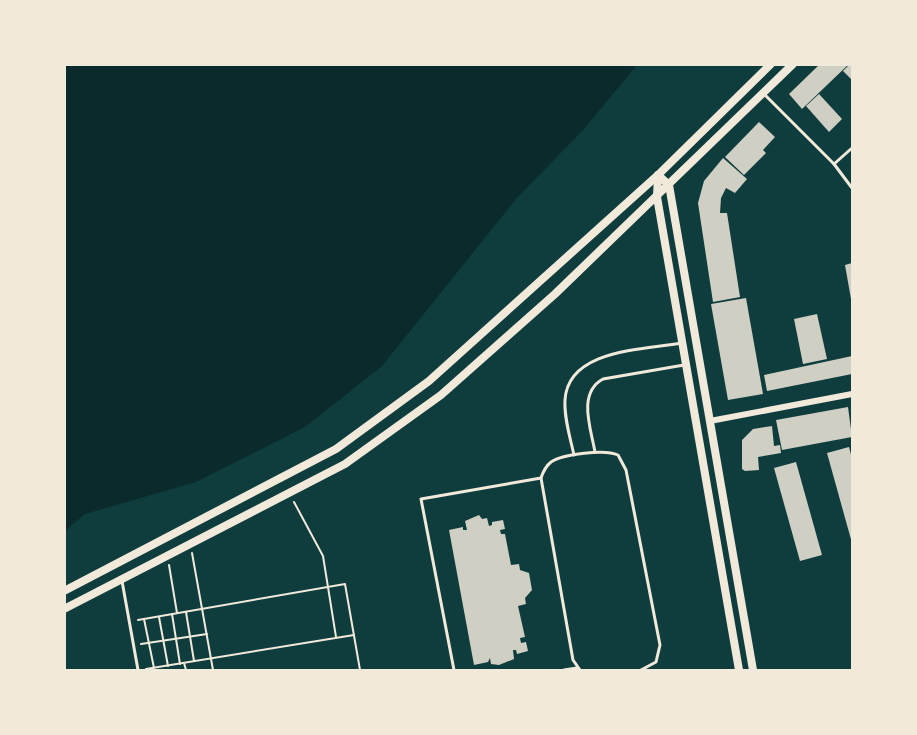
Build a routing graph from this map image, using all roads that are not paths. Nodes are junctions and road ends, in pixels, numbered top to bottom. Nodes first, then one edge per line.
1 (771, 64) edge
2 (793, 64) edge
3 (764, 93) junction
4 (852, 148) edge
5 (834, 164) junction
6 (658, 175) junction
7 (669, 185) junction
8 (852, 188) edge
9 (657, 197) junction
10 (682, 343) junction
11 (686, 364) junction
12 (852, 394) edge
13 (710, 421) junction
14 (595, 452) junction
15 (574, 456) junction
16 (541, 478) junction
17 (122, 580) junction
18 (64, 591) edge
19 (64, 609) edge
20 (579, 669) edge
21 (138, 670) edge
22 (454, 670) edge
23 (564, 670) edge
24 (641, 670) edge
25 (739, 670) edge
26 (753, 670) edge

1 - 6 main road
2 - 3 main road
3 - 5 lane
3 - 7 main road
4 - 5 lane
5 - 8 lane
6 - 7 street
6 - 9 street
6 - 18 main road
7 - 9 main road
7 - 13 street
9 - 10 street
9 - 17 main road
10 - 11 street
10 - 15 lane
11 - 14 lane
11 - 25 street
12 - 13 street
13 - 26 street
14 - 15 lane
14 - 24 lane
15 - 16 lane
16 - 20 lane
16 - 22 lane
17 - 19 main road
17 - 21 lane
20 - 23 lane

